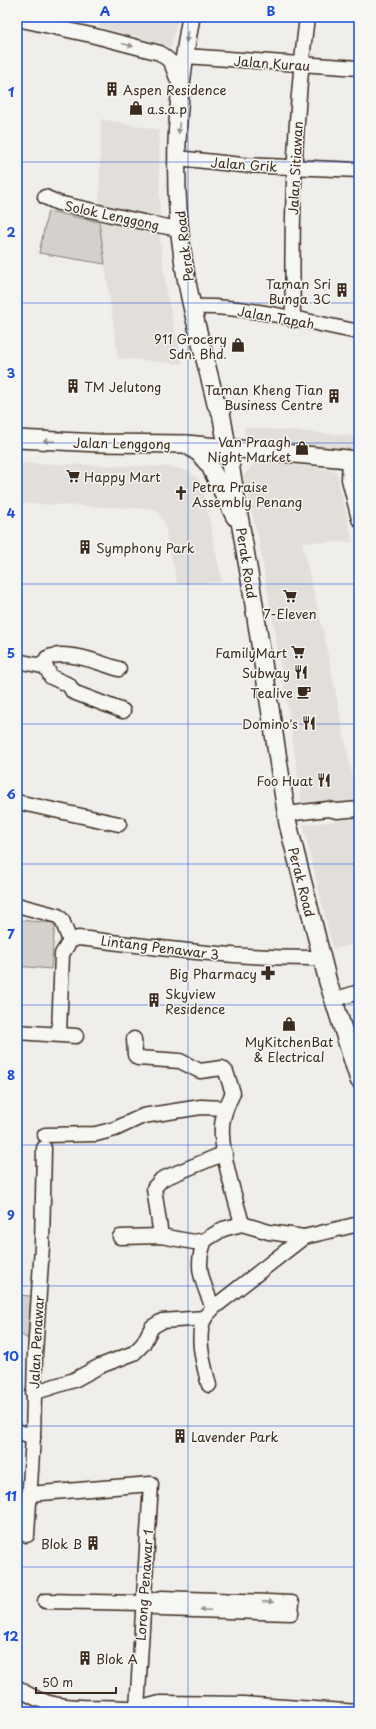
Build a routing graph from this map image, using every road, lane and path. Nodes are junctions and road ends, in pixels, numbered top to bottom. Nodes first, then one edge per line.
1 (191, 17) edge
2 (307, 17) edge
3 (17, 19) edge
4 (185, 56) junction
5 (301, 65) junction
6 (359, 68) edge
7 (181, 89) junction
8 (177, 158) junction
9 (294, 167) junction
10 (359, 170) edge
11 (45, 197) dead end
12 (179, 229) junction
13 (193, 307) junction
14 (293, 320) junction
15 (359, 332) edge
16 (17, 439) edge
17 (186, 444) junction
18 (222, 447) junction
19 (354, 460) edge
20 (359, 519) edge
21 (241, 525) junction
22 (17, 661) edge
23 (42, 666) junction
24 (119, 669) dead end
25 (123, 711) dead end
26 (17, 802) edge
27 (359, 809) edge
28 (287, 819) junction
29 (119, 824) dead end
30 (17, 908) edge
31 (70, 941) junction
32 (321, 958) junction
33 (359, 992) edge
34 (333, 1000) junction
35 (17, 1032) edge
36 (58, 1034) junction
37 (76, 1036) dead end
38 (134, 1039) dead end
39 (359, 1080) edge
40 (225, 1108) junction
41 (225, 1153) junction
42 (242, 1224) junction
43 (359, 1224) edge
44 (161, 1236) junction
45 (120, 1237) dead end
46 (304, 1237) junction
47 (205, 1240) junction
48 (209, 1313) junction
49 (209, 1385) dead end
50 (33, 1393) junction
51 (17, 1431) edge
52 (33, 1438) junction
53 (29, 1494) junction
54 (27, 1535) dead end
55 (44, 1601) dead end
56 (143, 1603) junction
57 (17, 1687) edge
58 (32, 1705) edge
59 (137, 1709) junction
60 (78, 1710) edge
61 (153, 1712) edge
62 (359, 1712) edge

1 -> 4 main road, Perak Road
2 - 5 street, Jalan Sitiawan
3 -> 7 street
4 - 5 street, Jalan Kurau
4 - 7 main road, Perak Road
5 - 6 street, Jalan Kurau
5 - 9 street, Jalan Sitiawan
7 -> 8 main road, Perak Road
8 - 9 street, Jalan Grik
8 - 12 main road, Perak Road
9 - 10 street, Jalan Grik
9 - 14 street, Jalan Sitiawan
11 - 12 street, Solok Lenggong
12 - 13 main road, Perak Road
13 - 14 street, Jalan Tapah
13 - 18 main road, Perak Road
14 - 15 street, Jalan Tapah
17 -> 16 main road, Jalan Lenggong
17 - 18 main road, Jalan Lenggong
17 - 21 main road
18 - 19 main road, Jalan Lenggong
18 - 21 main road, Perak Road
19 - 20 street
21 - 28 main road, Perak Road
22 - 23 street
23 - 24 street
23 - 25 street
26 - 29 street
27 - 28 street
28 - 32 main road, Perak Road
30 - 31 street
31 - 32 street, Lintang Penawar 3
31 - 36 street
32 - 34 main road, Perak Road
33 - 34 street
34 - 39 main road, Perak Road
35 - 36 street
36 - 37 street
38 - 40 street
40 - 41 street
40 - 50 street, Jalan Penawar
41 - 42 street
41 - 44 street
42 - 46 street
42 - 47 street
43 - 46 street
44 - 45 street
44 - 47 street
46 - 48 street
47 - 48 street
48 - 49 street
48 - 50 street
50 - 52 street, Jalan Penawar
51 - 52 street
52 - 53 street, Jalan Penawar
53 - 54 street, Jalan Penawar
53 - 56 street, Lorong Penawar 1
55 - 56 street
56 -> 56 street
56 - 59 street, Lorong Penawar 1
57 - 58 street
58 - 60 street
59 - 60 street
59 - 61 street
59 - 62 street

